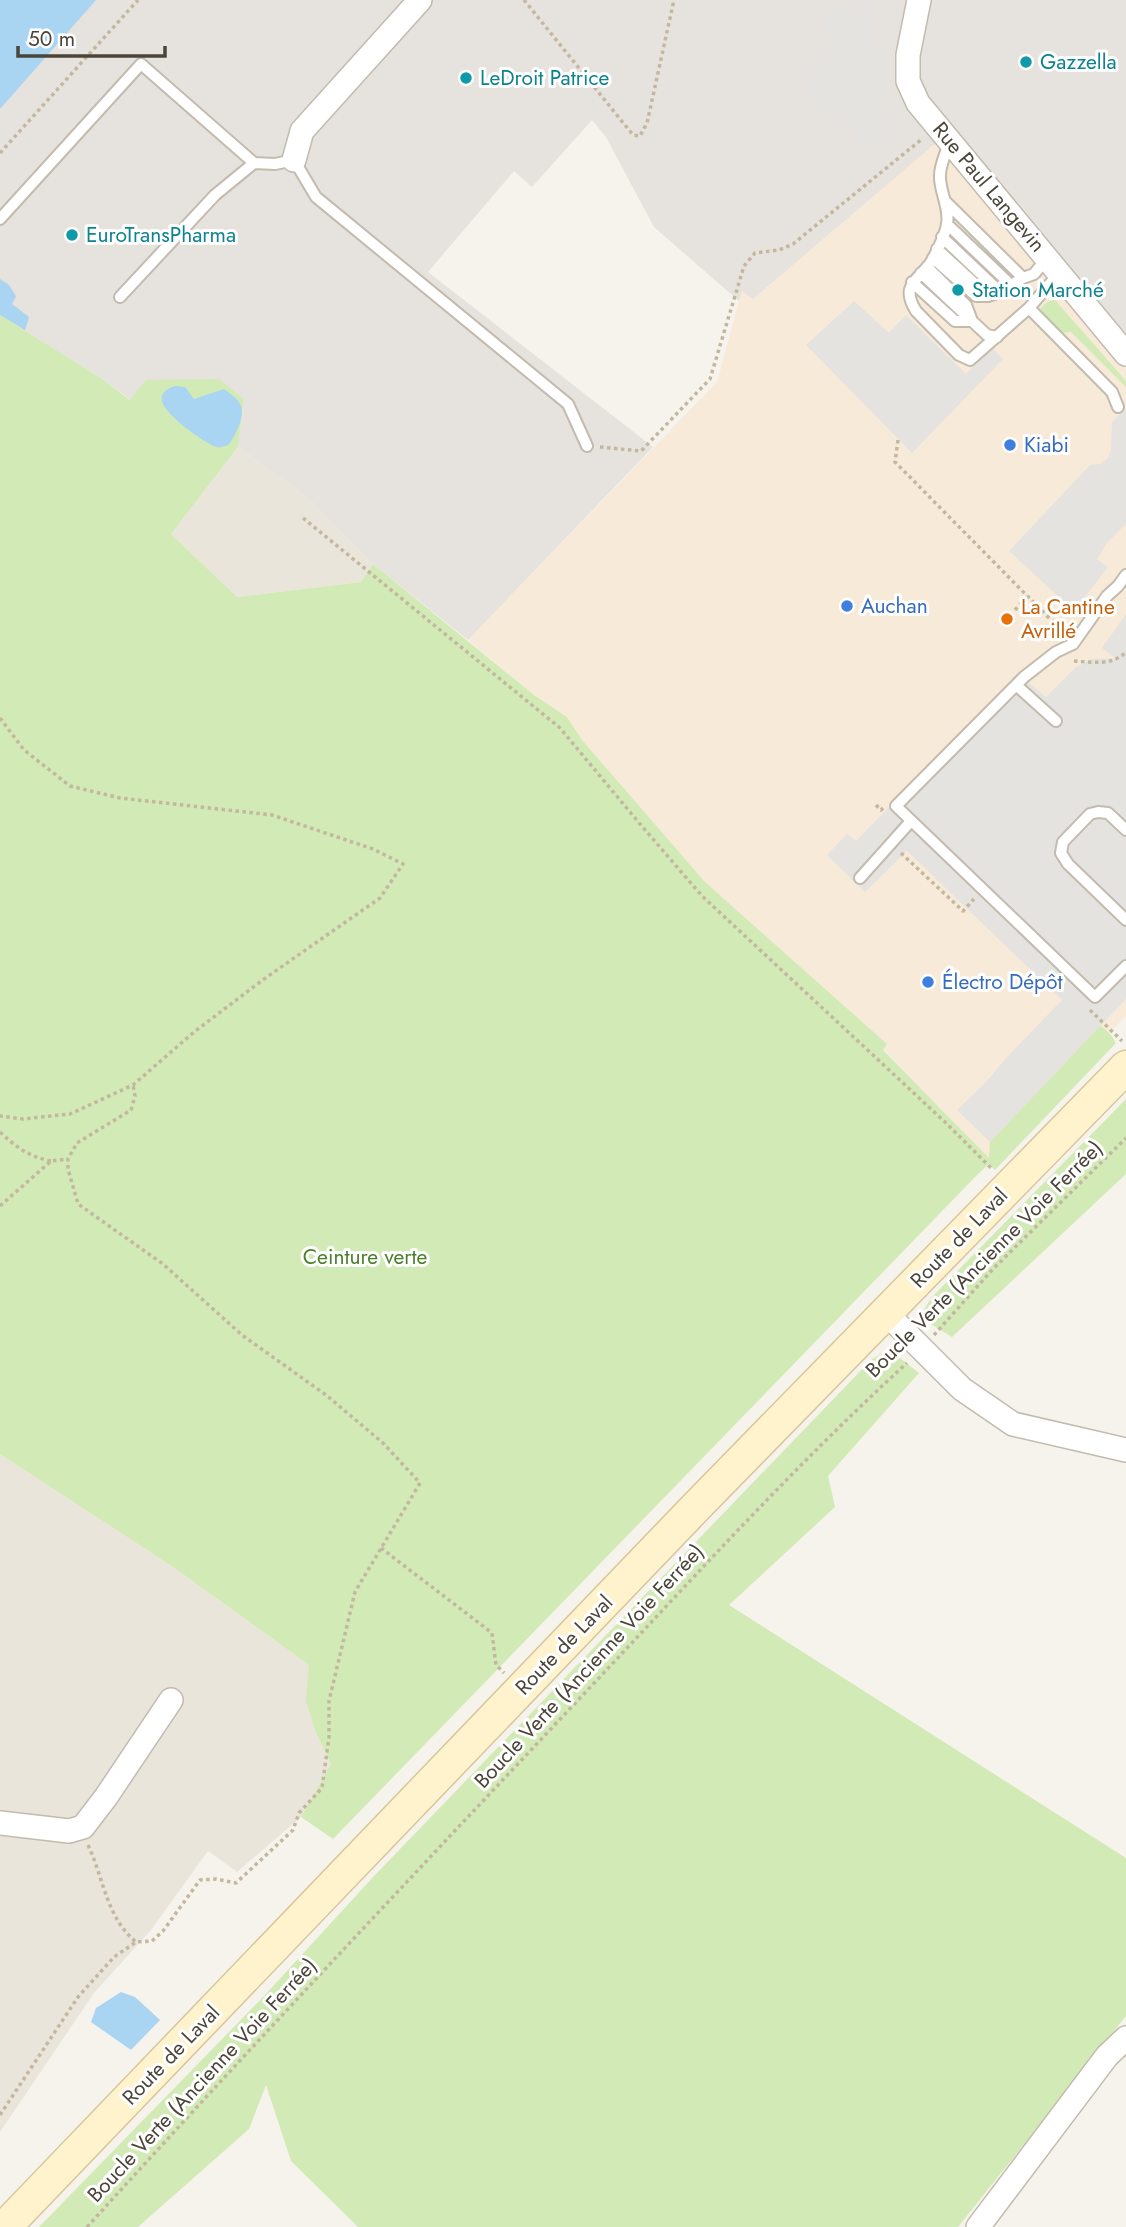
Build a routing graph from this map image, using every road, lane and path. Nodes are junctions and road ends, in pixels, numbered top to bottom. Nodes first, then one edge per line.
1 (138, 0) edge
2 (420, 0) edge
3 (524, 0) edge
4 (674, 0) edge
5 (919, 0) edge
6 (924, 138) dead end
7 (949, 140) junction
8 (0, 153) edge
9 (294, 160) junction
10 (254, 163) junction
11 (946, 202) junction
12 (0, 219) edge
13 (947, 224) junction
14 (942, 237) junction
15 (1053, 265) junction
16 (926, 266) junction
17 (1023, 278) junction
18 (1011, 285) junction
19 (994, 294) junction
20 (120, 298) dead end
21 (1029, 308) junction
22 (972, 321) junction
23 (997, 337) junction
24 (1126, 354) edge
25 (1118, 407) dead end
26 (898, 440) dead end
27 (587, 446) joint
28 (303, 517) dead end
29 (1126, 575) edge
30 (1027, 596) junction
31 (1015, 610) dead end
32 (1058, 639) dead end
33 (1125, 653) edge
34 (1043, 662) junction
35 (1016, 685) junction
36 (0, 719) edge
37 (1056, 721) dead end
38 (911, 821) junction
39 (1126, 830) edge
40 (903, 855) dead end
41 (860, 878) dead end
42 (963, 911) dead end
43 (1126, 920) edge
44 (1126, 966) edge
45 (1086, 1006) dead end
46 (1125, 1055) edge
47 (133, 1085) junction
48 (0, 1116) edge
49 (0, 1132) edge
50 (1126, 1138) edge
51 (68, 1159) junction
52 (51, 1161) junction
53 (1003, 1179) junction
54 (0, 1206) edge
55 (886, 1313) junction
56 (921, 1349) junction
57 (1126, 1450) edge
58 (381, 1548) junction
59 (521, 1690) junction
60 (170, 1700) dead end
61 (556, 1724) junction
62 (0, 1823) edge
63 (87, 1842) dead end
64 (136, 1942) junction
65 (1126, 2038) edge
66 (0, 2115) edge
67 (5, 2227) edge
68 (87, 2227) edge
69 (978, 2227) edge

1 - 8 path
2 - 9 street
3 - 4 path
5 - 7 street, Rue Paul Langevin
6 - 27 path
7 - 11 lane
7 - 15 street, Rue Paul Langevin
9 - 10 lane
9 - 27 lane
10 - 12 lane
10 - 20 lane
11 - 13 lane
11 - 17 lane
13 - 14 lane
13 - 18 lane
14 - 16 lane
14 - 19 lane
15 - 17 lane
15 - 21 lane
15 - 24 street, Rue Paul Langevin
16 - 19 lane
16 - 22 lane
16 - 22 lane
16 - 23 lane
17 - 18 lane
18 - 19 lane
21 - 23 lane
21 - 25 lane
22 - 23 lane
26 - 30 path
28 - 53 path
29 - 34 lane
30 - 31 path
30 - 32 path
33 - 34 path
34 - 35 lane
35 - 37 lane
35 - 38 lane
36 - 47 path
38 - 41 lane
38 - 44 lane
39 - 43 lane
40 - 42 path
45 - 46 path
46 - 53 main road, Route de Laval
47 - 48 path
47 - 51 path
49 - 52 path
50 - 56 path, Boucle Verte (Ancienne Voie Ferrée)
51 - 52 path
51 - 58 path
52 - 54 path
53 - 55 main road, Route de Laval
55 - 56 street
55 - 59 main road, Route de Laval
56 - 57 street
56 - 61 path, Boucle Verte (Ancienne Voie Ferrée)
58 - 59 path
58 - 64 path
59 - 61 path
59 - 67 main road, Route de Laval
60 - 62 street
61 - 68 path, Boucle Verte (Ancienne Voie Ferrée)
63 - 64 path
64 - 66 path
65 - 69 street

